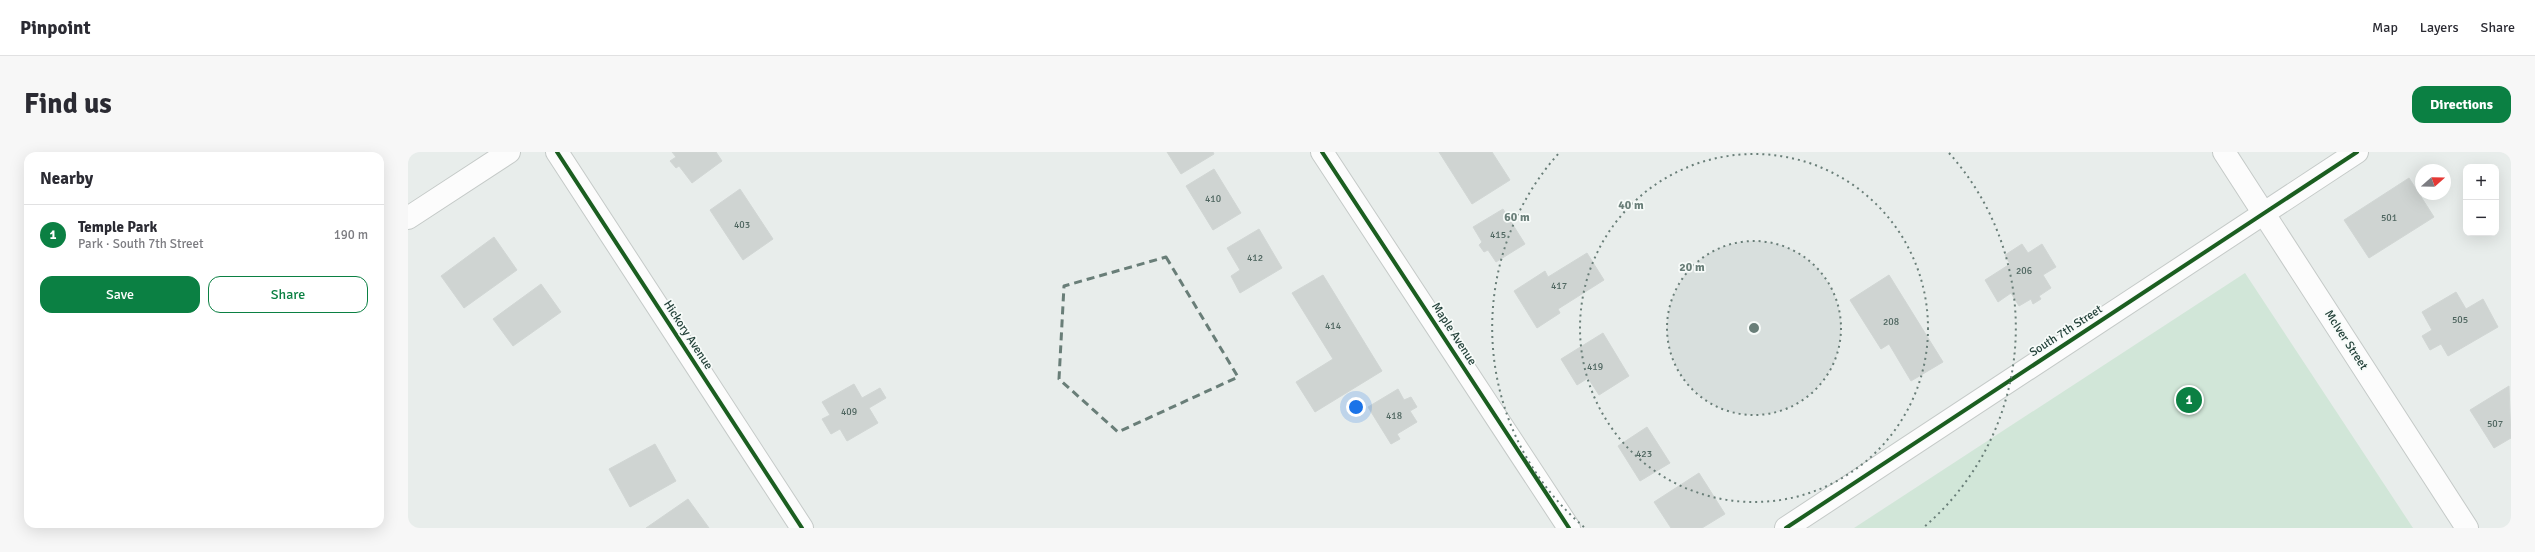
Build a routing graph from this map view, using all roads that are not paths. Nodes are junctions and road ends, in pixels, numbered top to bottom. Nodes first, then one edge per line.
1 (509, 152) edge
2 (557, 152) edge
3 (1322, 152) edge
4 (2224, 152) edge
5 (2357, 152) edge
6 (2264, 213) junction
7 (408, 218) edge
8 (802, 528) edge
9 (1569, 528) edge
10 (1786, 528) edge
11 (2467, 528) edge

1 - 7 street
2 - 8 street, Hickory Avenue
3 - 9 street, Maple Avenue
4 - 6 street, McIver Street
5 - 6 street, South 7th Street
6 - 10 street, South 7th Street
6 - 11 street, McIver Street

